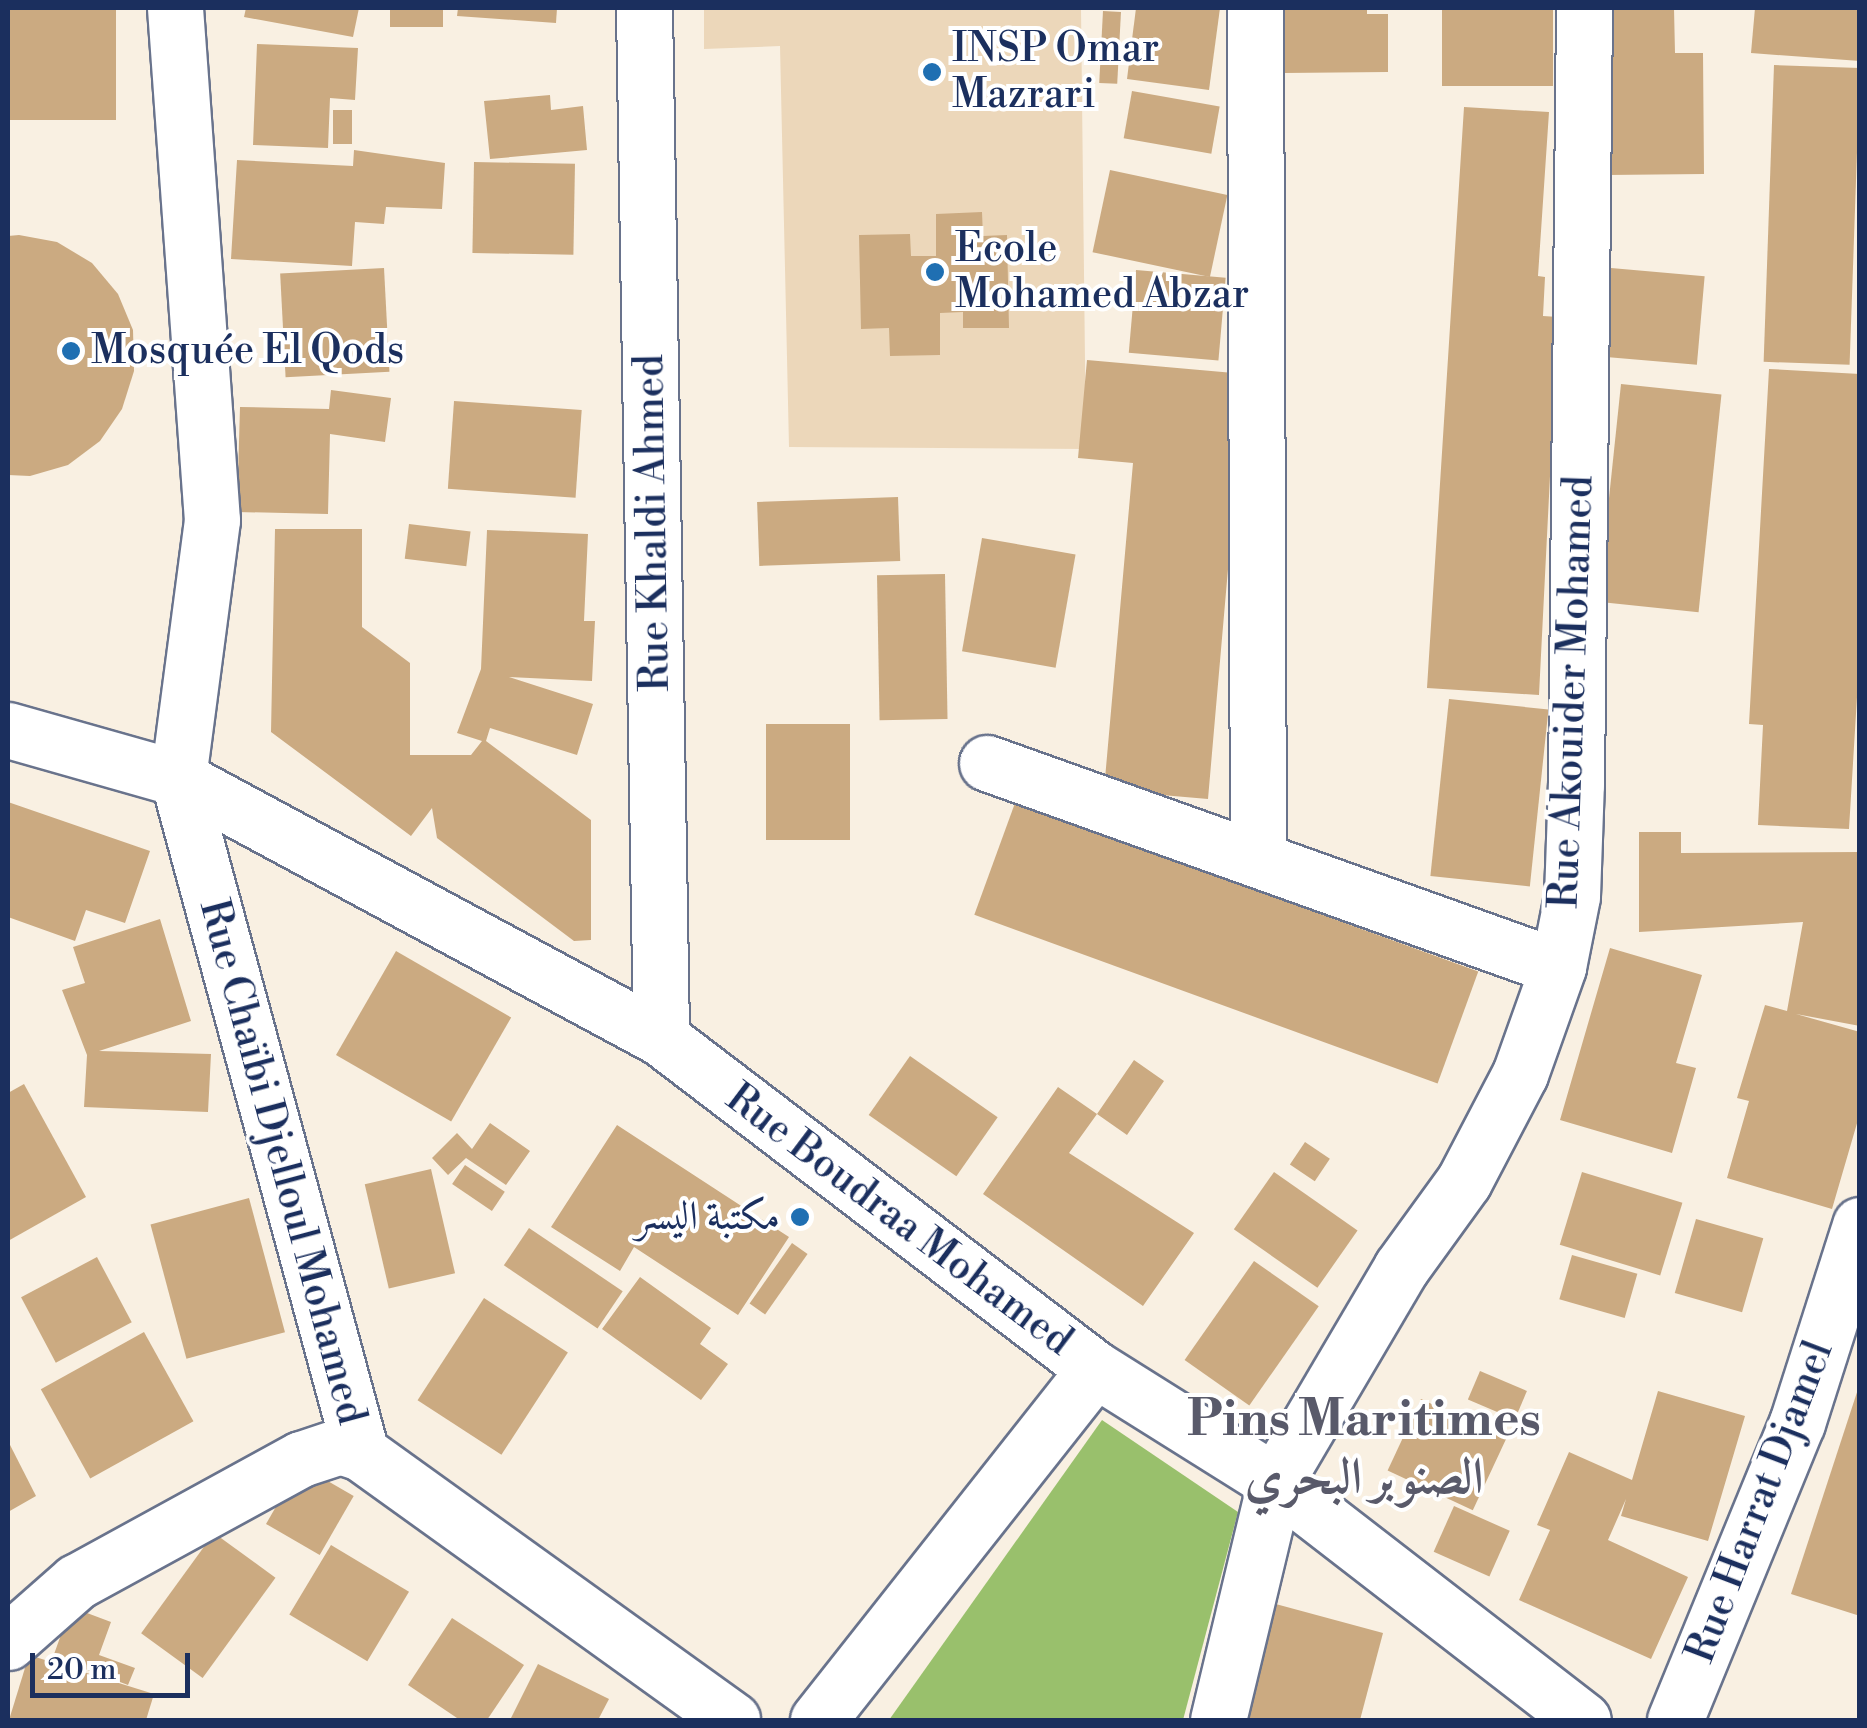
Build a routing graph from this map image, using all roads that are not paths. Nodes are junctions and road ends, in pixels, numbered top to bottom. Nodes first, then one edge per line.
1 (175, 8) edge
2 (644, 8) edge
3 (1255, 8) edge
4 (1584, 8) edge
5 (8, 730) edge
6 (987, 763) dead end
7 (178, 778) junction
8 (1258, 855) junction
9 (1558, 966) junction
10 (661, 1038) junction
11 (1860, 1224) edge
12 (1095, 1370) junction
13 (361, 1453) junction
14 (1275, 1482) junction
15 (8, 1642) edge
16 (732, 1720) edge
17 (818, 1720) edge
18 (1218, 1720) edge
19 (1583, 1720) edge
20 (1675, 1720) edge

1 - 7 street
2 - 10 street, Rue Khaldi Ahmed
3 - 8 street
4 - 9 street, Rue Akouider Mohamed
5 - 7 street, Rue Boudraa Mohamed
6 - 8 street
7 - 10 street, Rue Boudraa Mohamed
7 - 13 street, Rue Chaïbi Djelloul Mohamed
8 - 9 street
9 - 14 street, Rue Akouider Mohamed
10 - 12 street, Rue Boudraa Mohamed
11 - 20 street, Rue Harrat Djamel
12 - 14 street, Rue Boudraa Mohamed
12 - 17 street
13 - 15 street
13 - 16 street, Rue Chaïbi Djelloul Mohamed
14 - 18 street, Rue Akouider Mohamed
14 - 19 street, Rue Boudraa Mohamed

